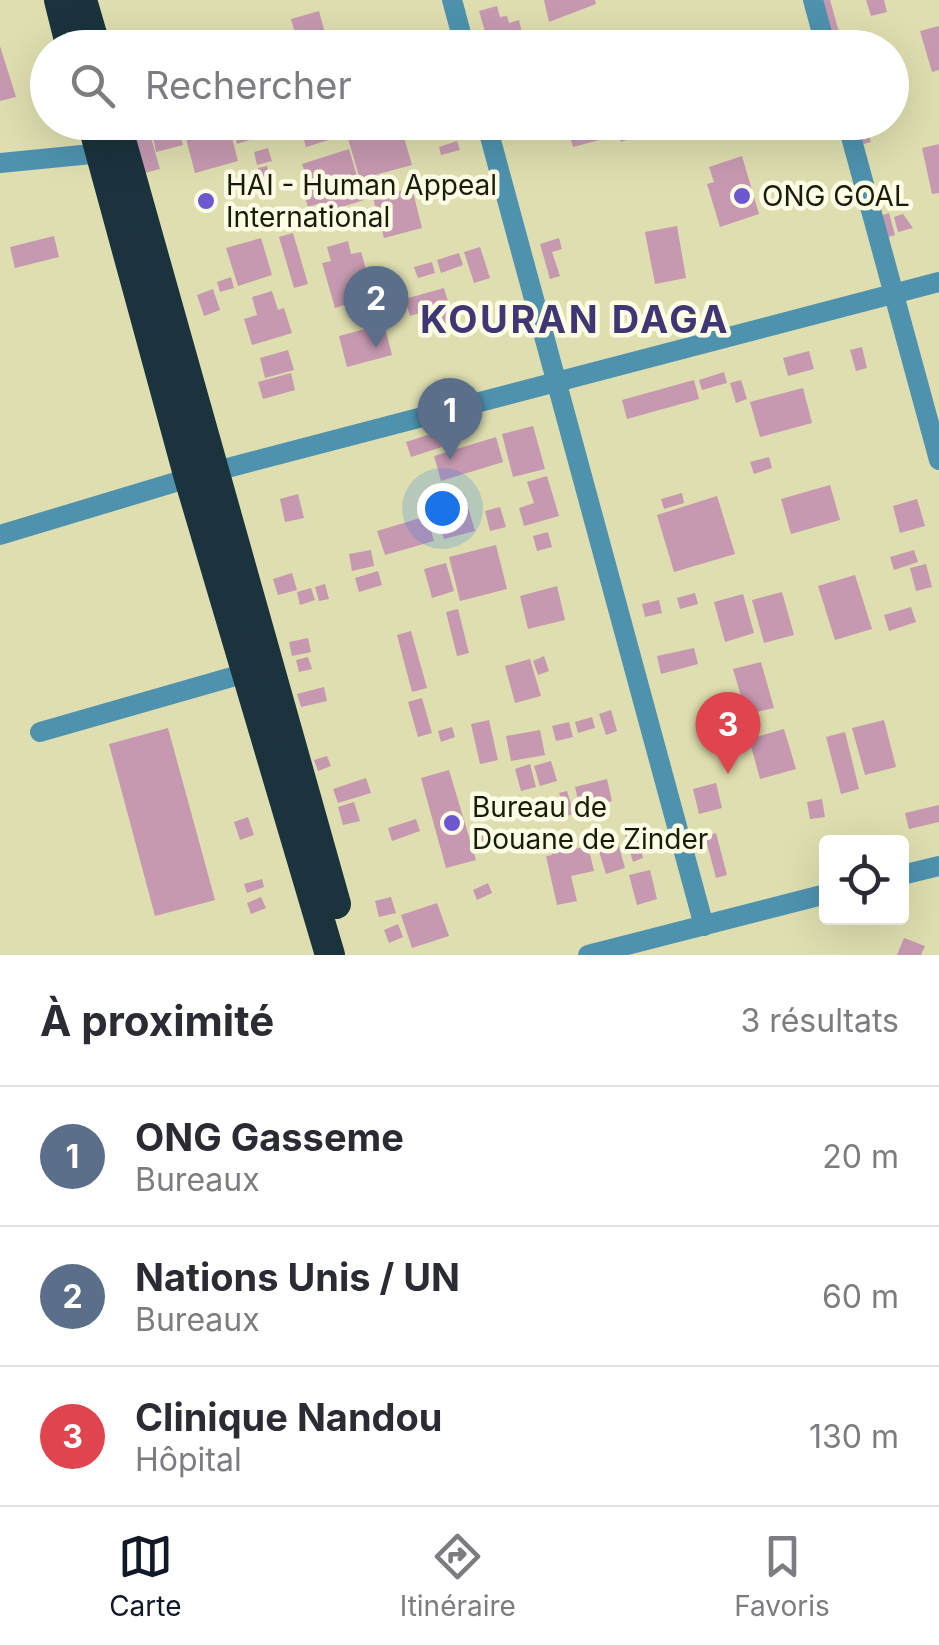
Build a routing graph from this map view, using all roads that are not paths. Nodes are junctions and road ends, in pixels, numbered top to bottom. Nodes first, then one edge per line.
1 (58, 0) edge
2 (82, 0) edge
3 (452, 0) edge
4 (813, 0) edge
5 (67, 30) edge
6 (91, 30) edge
7 (460, 30) edge
8 (821, 30) edge
9 (491, 140) edge
10 (852, 140) edge
11 (114, 142) edge
12 (0, 163) edge
13 (939, 282) edge
14 (895, 295) junction
15 (557, 383) junction
16 (939, 460) edge
17 (201, 475) junction
18 (0, 535) edge
19 (258, 670) junction
20 (40, 732) dead end
21 (289, 777) junction
22 (939, 866) edge
23 (909, 873) edge
24 (819, 896) edge
25 (704, 926) junction
26 (330, 955) edge
27 (351, 955) edge
28 (588, 955) edge

1 - 5 highway
2 - 6 highway
3 - 7 street
4 - 8 street
9 - 15 street
10 - 14 street
11 - 12 street
11 - 17 highway
13 - 14 street
14 - 15 street
14 - 16 street
15 - 17 street
15 - 25 street
17 - 18 street
17 - 19 highway
19 - 20 street
19 - 21 highway
21 - 26 highway
21 - 27 highway
22 - 23 street
24 - 25 street
25 - 28 street

